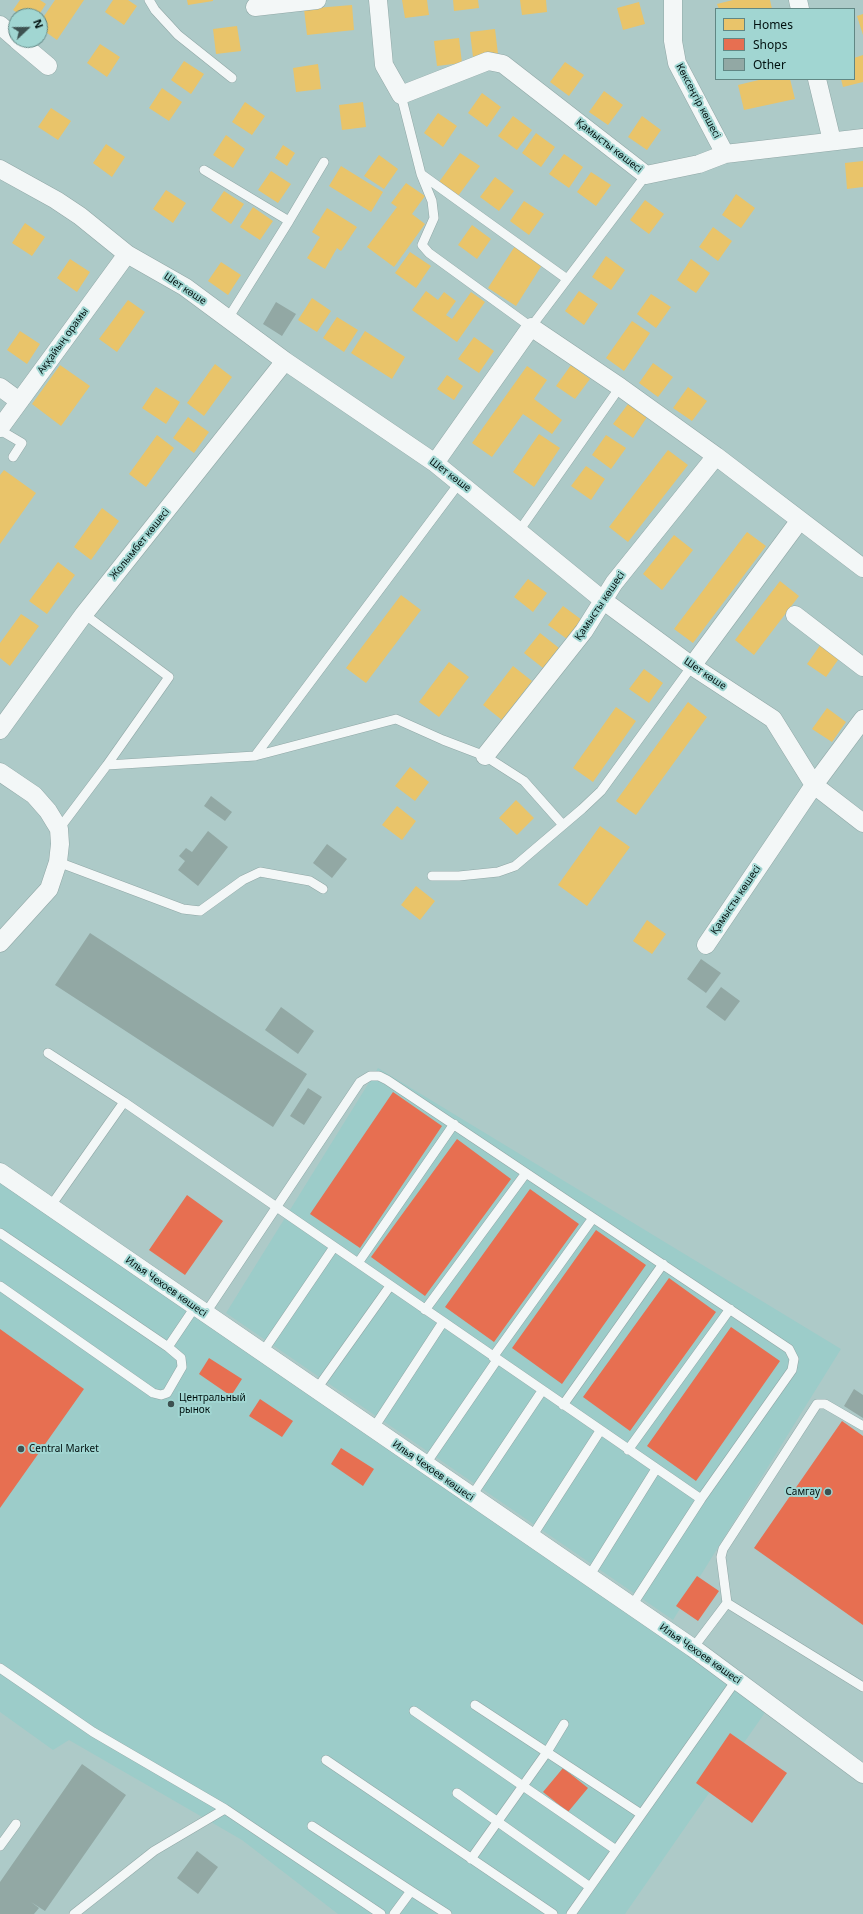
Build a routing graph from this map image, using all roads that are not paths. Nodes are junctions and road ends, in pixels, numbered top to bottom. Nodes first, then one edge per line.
1 (149, 0) edge
2 (317, 0) edge
3 (378, 0) edge
4 (673, 0) edge
5 (255, 7) dead end
6 (0, 25) edge
7 (8, 32) edge
8 (27, 48) edge
9 (48, 66) dead end
10 (232, 78) dead end
11 (817, 80) edge
12 (401, 95) junction
13 (863, 138) edge
14 (832, 141) junction
15 (726, 154) junction
16 (324, 162) dead end
17 (0, 169) edge
18 (204, 170) dead end
19 (421, 174) junction
20 (646, 175) junction
21 (288, 221) junction
22 (127, 254) junction
23 (567, 279) junction
24 (227, 320) junction
25 (531, 327) junction
26 (284, 362) junction
27 (0, 387) edge
28 (620, 387) junction
29 (19, 401) junction
30 (0, 429) edge
31 (716, 456) junction
32 (13, 458) dead end
33 (436, 463) junction
34 (460, 482) junction
35 (800, 520) junction
36 (520, 531) junction
37 (863, 568) edge
38 (604, 601) junction
39 (84, 614) junction
40 (796, 615) dead end
41 (692, 666) junction
42 (863, 667) edge
43 (863, 719) edge
44 (0, 730) edge
45 (255, 756) junction
46 (485, 756) junction
47 (107, 765) junction
48 (0, 772) edge
49 (814, 785) junction
50 (863, 823) edge
51 (563, 825) junction
52 (59, 829) junction
53 (58, 862) junction
54 (432, 876) dead end
55 (324, 889) dead end
56 (0, 943) edge
57 (706, 945) dead end
58 (48, 1053) dead end
59 (124, 1102) junction
60 (454, 1124) junction
61 (0, 1172) edge
62 (526, 1172) junction
63 (50, 1207) junction
64 (276, 1208) junction
65 (593, 1218) junction
66 (0, 1232) edge
67 (334, 1247) junction
68 (358, 1263) junction
69 (662, 1264) junction
70 (0, 1286) edge
71 (390, 1286) junction
72 (730, 1309) junction
73 (200, 1310) junction
74 (425, 1310) junction
75 (443, 1322) junction
76 (168, 1347) junction
77 (262, 1353) junction
78 (495, 1358) junction
79 (316, 1390) junction
80 (542, 1391) junction
81 (563, 1405) junction
82 (863, 1426) edge
83 (372, 1429) junction
84 (600, 1431) junction
85 (628, 1450) junction
86 (425, 1465) junction
87 (656, 1469) junction
88 (472, 1497) junction
89 (701, 1499) junction
90 (531, 1538) junction
91 (588, 1578) junction
92 (727, 1603) junction
93 (631, 1607) junction
94 (693, 1648) junction
95 (0, 1668) edge
96 (737, 1680) junction
97 (863, 1687) edge
98 (475, 1705) dead end
99 (414, 1711) dead end
100 (564, 1724) dead end
101 (547, 1752) junction
102 (326, 1760) dead end
103 (863, 1774) edge
104 (523, 1786) junction
105 (457, 1792) dead end
106 (225, 1809) junction
107 (641, 1814) junction
108 (497, 1820) junction
109 (16, 1824) dead end
110 (312, 1826) dead end
111 (0, 1846) edge
112 (616, 1850) junction
113 (471, 1859) junction
114 (590, 1887) junction
115 (411, 1891) junction
116 (74, 1914) edge
117 (381, 1914) edge
118 (394, 1914) edge
119 (448, 1914) edge
120 (553, 1914) edge
121 (571, 1914) edge

1 - 10 lane
2 - 5 street
3 - 12 street
4 - 15 street, Көксеңгір көшесі
6 - 7 street
8 - 9 street
11 - 14 street
12 - 19 lane
12 - 20 street, Қамысты көшесі
13 - 14 street, Қамысты көшесі
14 - 15 street, Қамысты көшесі
15 - 20 street, Қамысты көшесі
16 - 21 lane
17 - 22 street, Шет көше
18 - 21 lane
19 - 23 lane
19 - 25 lane
20 - 23 lane
21 - 24 lane
22 - 24 street, Шет көше
22 - 29 street, Аққайың орамы
23 - 25 lane
24 - 26 street, Шет көше
25 - 28 street
25 - 33 street
26 - 33 street, Шет көше
26 - 39 street, Жолымбет көшесі
27 - 29 street
28 - 31 street
28 - 36 lane
29 - 30 street, Аққайың орамы
30 - 32 lane
31 - 35 street
31 - 38 street, Қамысты көшесі
33 - 34 street, Шет көше
34 - 36 street, Шет көше
34 - 45 lane
35 - 37 street
35 - 41 street
36 - 38 street, Шет көше
38 - 41 street, Шет көше
38 - 46 street, Қамысты көшесі
39 - 44 street, Жолымбет көшесі
39 - 47 lane
40 - 42 street
41 - 49 street, Шет көше
41 - 51 lane
43 - 49 street, Қамысты көшесі
45 - 46 lane
45 - 47 lane
46 - 51 lane
47 - 52 lane
48 - 52 street
49 - 50 street, Шет көше
49 - 57 street, Қамысты көшесі
51 - 54 lane
52 - 53 street
53 - 55 lane
53 - 56 street
58 - 59 lane
59 - 63 lane
59 - 64 lane
60 - 62 lane
60 - 64 lane
60 - 68 lane
61 - 63 street, Илья Чехоев көшесі
62 - 65 lane
62 - 74 lane
63 - 73 street, Илья Чехоев көшесі
64 - 67 lane
64 - 73 lane
65 - 69 lane
65 - 78 lane
66 - 76 lane
67 - 68 lane
67 - 77 lane
68 - 71 lane
69 - 72 lane
69 - 81 lane
70 - 76 lane
71 - 74 lane
71 - 79 lane
72 - 85 lane
72 - 89 lane
73 - 76 lane
73 - 77 street, Илья Чехоев көшесі
74 - 75 lane
75 - 78 lane
75 - 83 lane
77 - 79 street, Илья Чехоев көшесі
78 - 80 lane
78 - 86 lane
79 - 83 street, Илья Чехоев көшесі
80 - 81 lane
80 - 88 lane
81 - 84 lane
82 - 92 lane
83 - 86 street, Илья Чехоев көшесі
84 - 85 lane
84 - 90 lane
85 - 87 lane
86 - 88 street, Илья Чехоев көшесі
87 - 89 lane
87 - 91 lane
88 - 90 street, Илья Чехоев көшесі
89 - 93 lane
90 - 91 street, Илья Чехоев көшесі
91 - 93 street, Илья Чехоев көшесі
92 - 94 lane
92 - 97 lane
93 - 94 street, Илья Чехоев көшесі
94 - 96 street, Илья Чехоев көшесі
95 - 106 lane
96 - 103 street, Илья Чехоев көшесі
96 - 107 lane
98 - 101 lane
99 - 104 lane
100 - 101 lane
101 - 104 lane
101 - 107 lane
102 - 113 lane
104 - 108 lane
104 - 112 lane
105 - 108 lane
106 - 116 lane
106 - 117 lane
107 - 112 lane
108 - 113 lane
108 - 114 lane
109 - 111 lane
110 - 115 lane
112 - 114 lane
113 - 120 lane
114 - 121 lane
115 - 118 lane
115 - 119 lane

